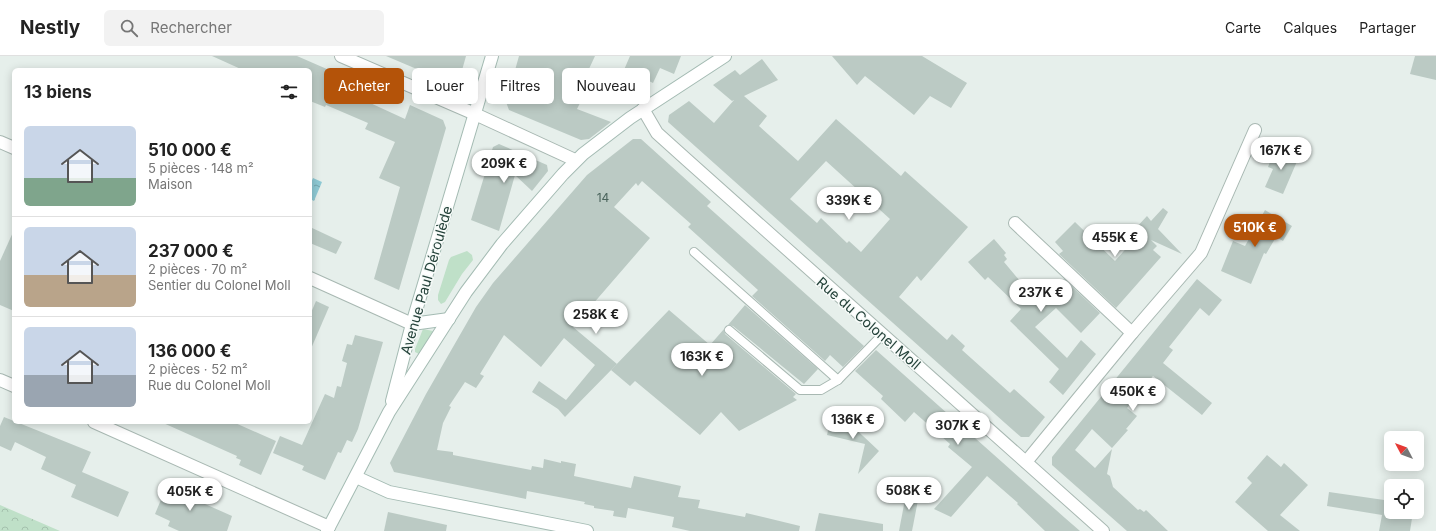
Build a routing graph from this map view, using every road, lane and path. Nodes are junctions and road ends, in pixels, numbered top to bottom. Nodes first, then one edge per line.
1 (341, 56) edge
2 (492, 56) edge
3 (725, 56) edge
4 (643, 109) junction
5 (475, 114) junction
6 (1255, 130) dead end
7 (0, 142) edge
8 (12, 147) edge
9 (575, 160) junction
10 (1015, 223) dead end
11 (694, 252) dead end
12 (312, 279) edge
13 (449, 319) junction
14 (412, 324) junction
15 (729, 330) dead end
16 (1132, 333) junction
17 (882, 335) junction
18 (0, 380) edge
19 (838, 380) junction
20 (12, 385) edge
21 (389, 412) junction
22 (98, 424) edge
23 (1026, 462) junction
24 (356, 477) junction
25 (328, 529) edge
26 (587, 531) edge
27 (1103, 531) edge

1 - 5 street
2 - 5 street, Avenue Paul Déroulède
3 - 4 street, Avenue Paul Déroulède
4 - 9 street, Avenue Paul Déroulède
4 - 17 street, Rue du Colonel Moll
5 - 9 street
5 - 14 street, Avenue Paul Déroulède
6 - 16 street
7 - 8 street
9 - 13 street, Avenue Paul Déroulède
10 - 16 street
11 - 19 lane
12 - 14 street
13 - 14 street
13 - 21 street, Avenue Paul Déroulède
14 - 21 street, Avenue Paul Déroulède
15 - 19 lane
16 - 23 street
17 - 19 lane
17 - 23 street, Rue du Colonel Moll
18 - 20 street
21 - 24 street, Avenue Paul Déroulède
22 - 25 street
23 - 27 street, Rue du Colonel Moll
24 - 25 street, Avenue Paul Déroulède
24 - 26 street

